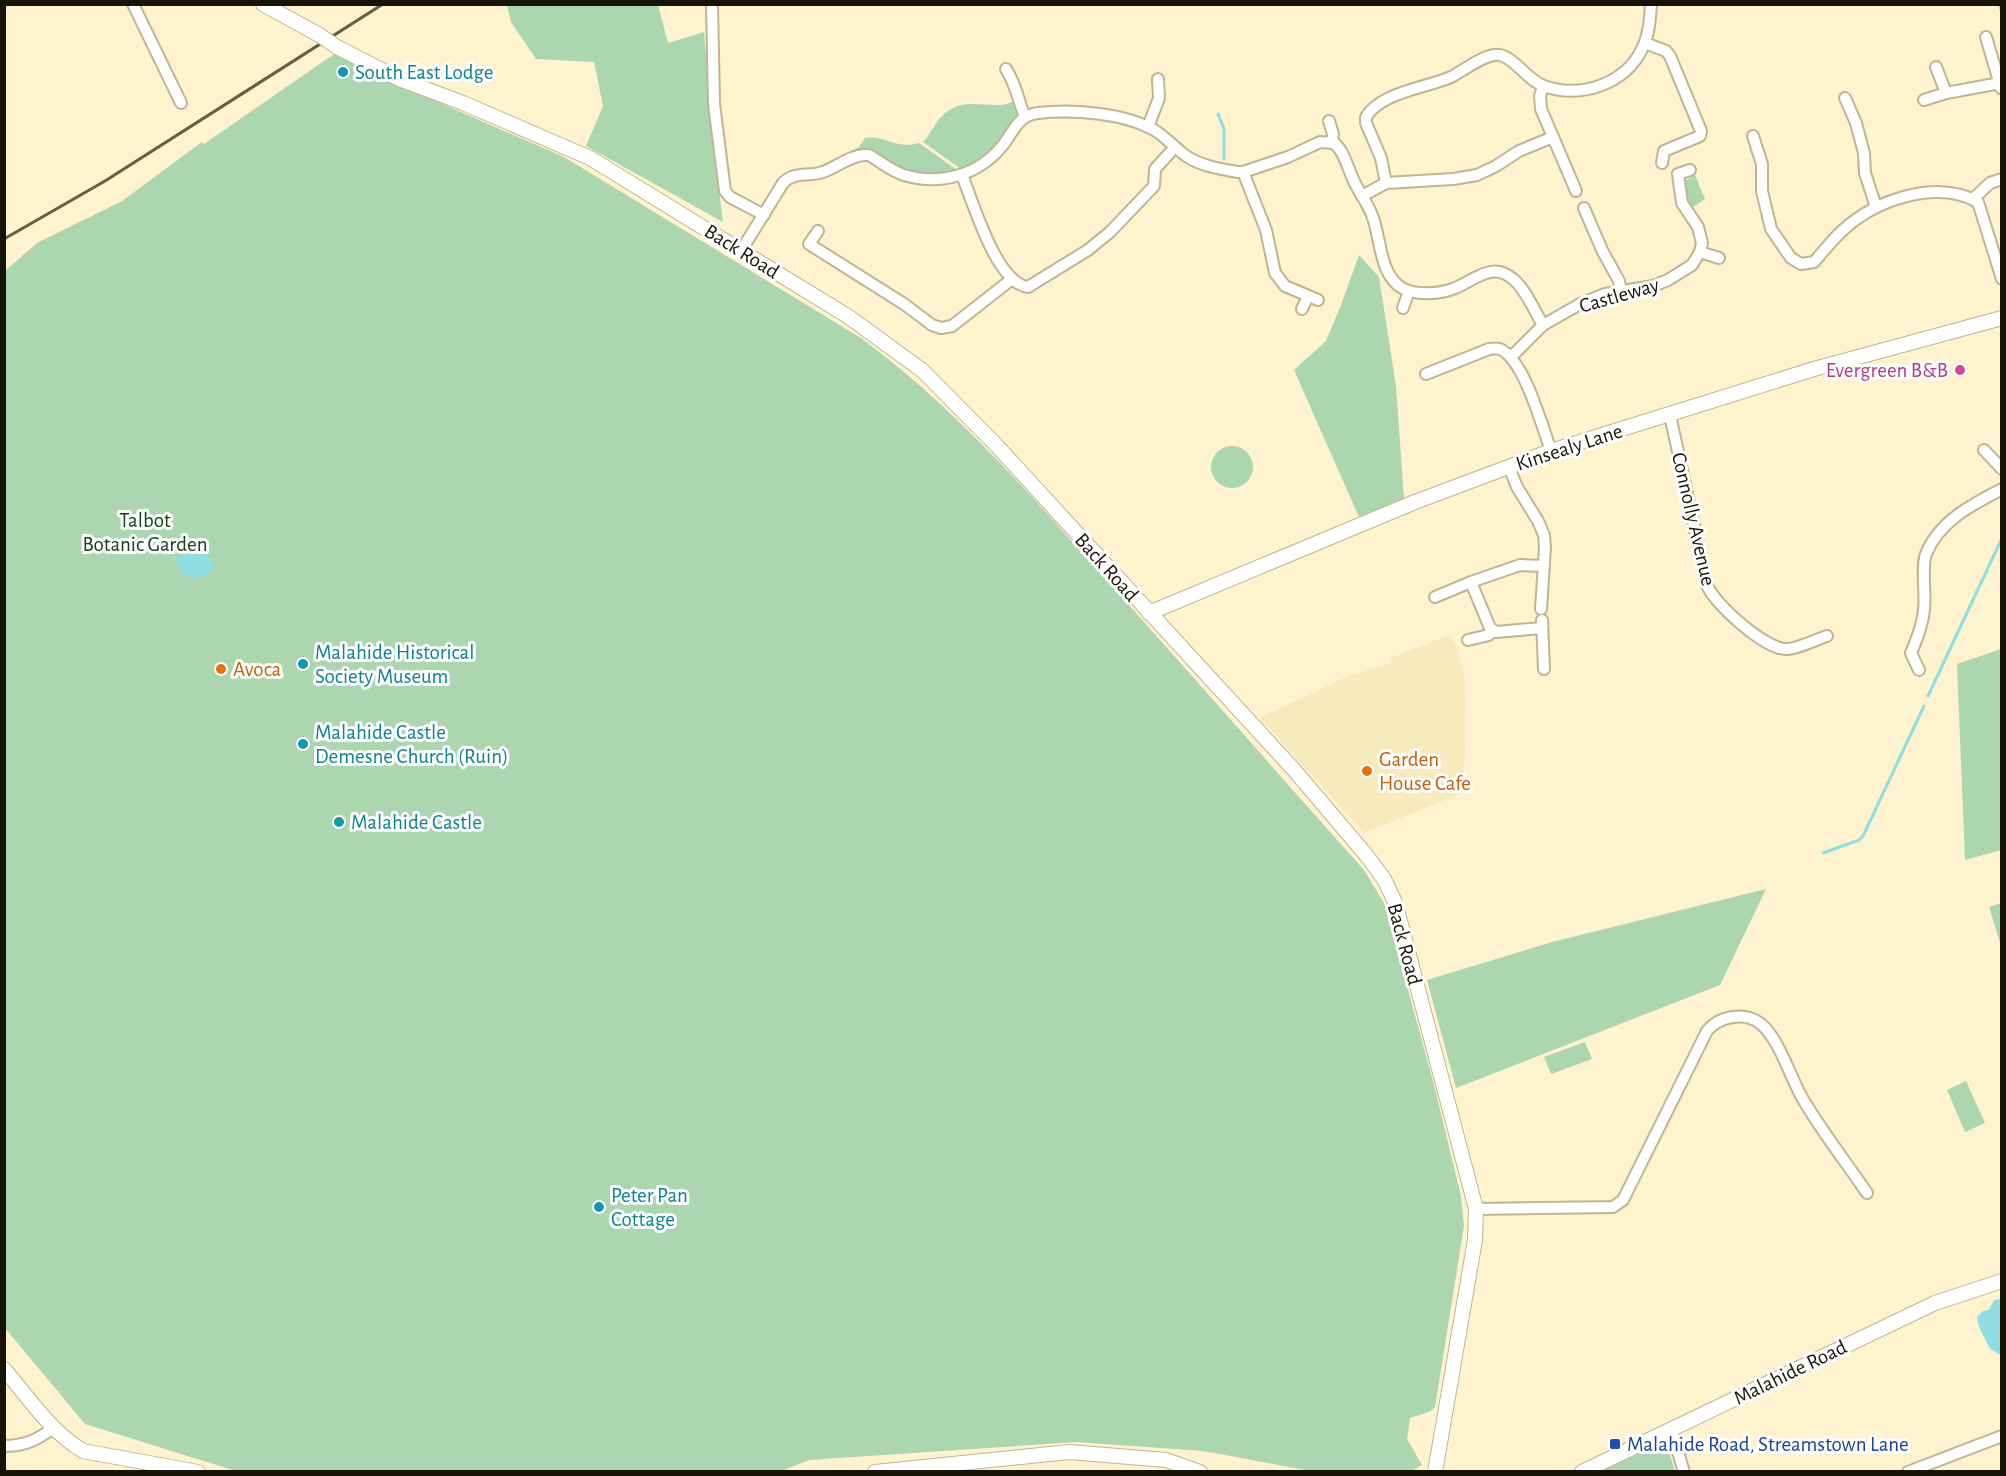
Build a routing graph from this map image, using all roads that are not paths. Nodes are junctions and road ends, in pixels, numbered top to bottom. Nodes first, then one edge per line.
1 (133, 4) edge
2 (263, 4) edge
3 (712, 4) edge
4 (1651, 4) edge
5 (280, 9) edge
6 (1986, 37) dead end
7 (1645, 43) junction
8 (1936, 67) dead end
9 (1006, 69) dead end
10 (1158, 79) dead end
11 (1543, 86) junction
12 (2001, 86) edge
13 (1946, 93) junction
14 (1845, 98) dead end
15 (1924, 100) dead end
16 (181, 103) dead end
17 (1024, 117) junction
18 (1329, 121) dead end
19 (1148, 127) junction
20 (1753, 136) dead end
21 (1553, 137) junction
22 (1332, 142) junction
23 (1175, 147) junction
24 (1662, 163) dead end
25 (1690, 170) dead end
26 (1242, 172) junction
27 (962, 175) junction
28 (2001, 179) edge
29 (1386, 183) junction
30 (1576, 191) dead end
31 (1362, 196) junction
32 (1973, 200) junction
33 (1876, 207) junction
34 (1584, 208) dead end
35 (764, 215) junction
36 (818, 231) dead end
37 (741, 251) junction
38 (1700, 252) junction
39 (1719, 258) dead end
40 (1012, 279) junction
41 (2001, 279) edge
42 (1408, 291) junction
43 (1621, 292) junction
44 (1403, 308) dead end
45 (1302, 309) dead end
46 (2001, 318) edge
47 (1543, 325) junction
48 (1511, 357) junction
49 (1426, 374) dead end
50 (1670, 415) junction
51 (1984, 450) dead end
52 (1551, 451) junction
53 (1509, 467) junction
54 (2001, 469) edge
55 (2001, 489) edge
56 (1543, 566) junction
57 (1471, 582) junction
58 (1435, 597) dead end
59 (1149, 613) junction
60 (1542, 619) junction
61 (1493, 630) junction
62 (1827, 636) dead end
63 (1468, 640) dead end
64 (1544, 669) dead end
65 (1919, 670) dead end
66 (1867, 1193) dead end
67 (1476, 1209) junction
68 (2001, 1281) edge
69 (4, 1369) edge
70 (53, 1428) junction
71 (1671, 1429) junction
72 (2001, 1436) edge
73 (4, 1446) edge
74 (1924, 1468) edge
75 (198, 1472) edge
76 (875, 1472) edge
77 (1200, 1472) edge
78 (1435, 1472) edge
79 (1582, 1472) edge
80 (1684, 1472) edge
81 (1908, 1472) edge

1 - 16 street
2 - 5 street, Back Road
3 - 35 street
4 - 7 street
5 - 37 street, Back Road, bridge
6 - 12 street
7 - 11 street
7 - 24 street
8 - 13 street
9 - 17 street
10 - 19 street
11 - 21 street
11 - 29 street
12 - 13 street
13 - 15 street
14 - 33 street
17 - 19 street
17 - 27 street
18 - 22 street
19 - 23 street
20 - 33 street
21 - 29 street
21 - 30 street
22 - 26 street
22 - 31 street
23 - 26 street
23 - 40 street
25 - 38 street
26 - 45 street
27 - 35 street
27 - 40 street
28 - 32 street
29 - 31 street
31 - 42 street
32 - 33 street
32 - 41 street
34 - 43 street
35 - 37 street
36 - 40 street
37 - 59 street, Back Road
38 - 39 street
38 - 43 street, Castleway
42 - 44 street
42 - 47 street
43 - 47 street, Castleway
46 - 50 street, Kinsealy Lane
47 - 48 street, Castleway
48 - 49 street
48 - 52 street
50 - 52 street, Kinsealy Lane
50 - 62 street, Connolly Avenue
51 - 54 street
52 - 53 street, Kinsealy Lane
53 - 56 street
53 - 59 street, Kinsealy Lane
55 - 65 street
56 - 57 street
56 - 60 street
57 - 58 street
57 - 61 street
59 - 67 street, Back Road
60 - 61 street
60 - 64 street
61 - 63 street
66 - 67 street
67 - 78 street, Back Road
68 - 71 street, Malahide Road
69 - 70 street
70 - 73 street
70 - 75 street
71 - 79 street, Malahide Road
71 - 80 street
72 - 74 street
74 - 81 street
76 - 77 street

